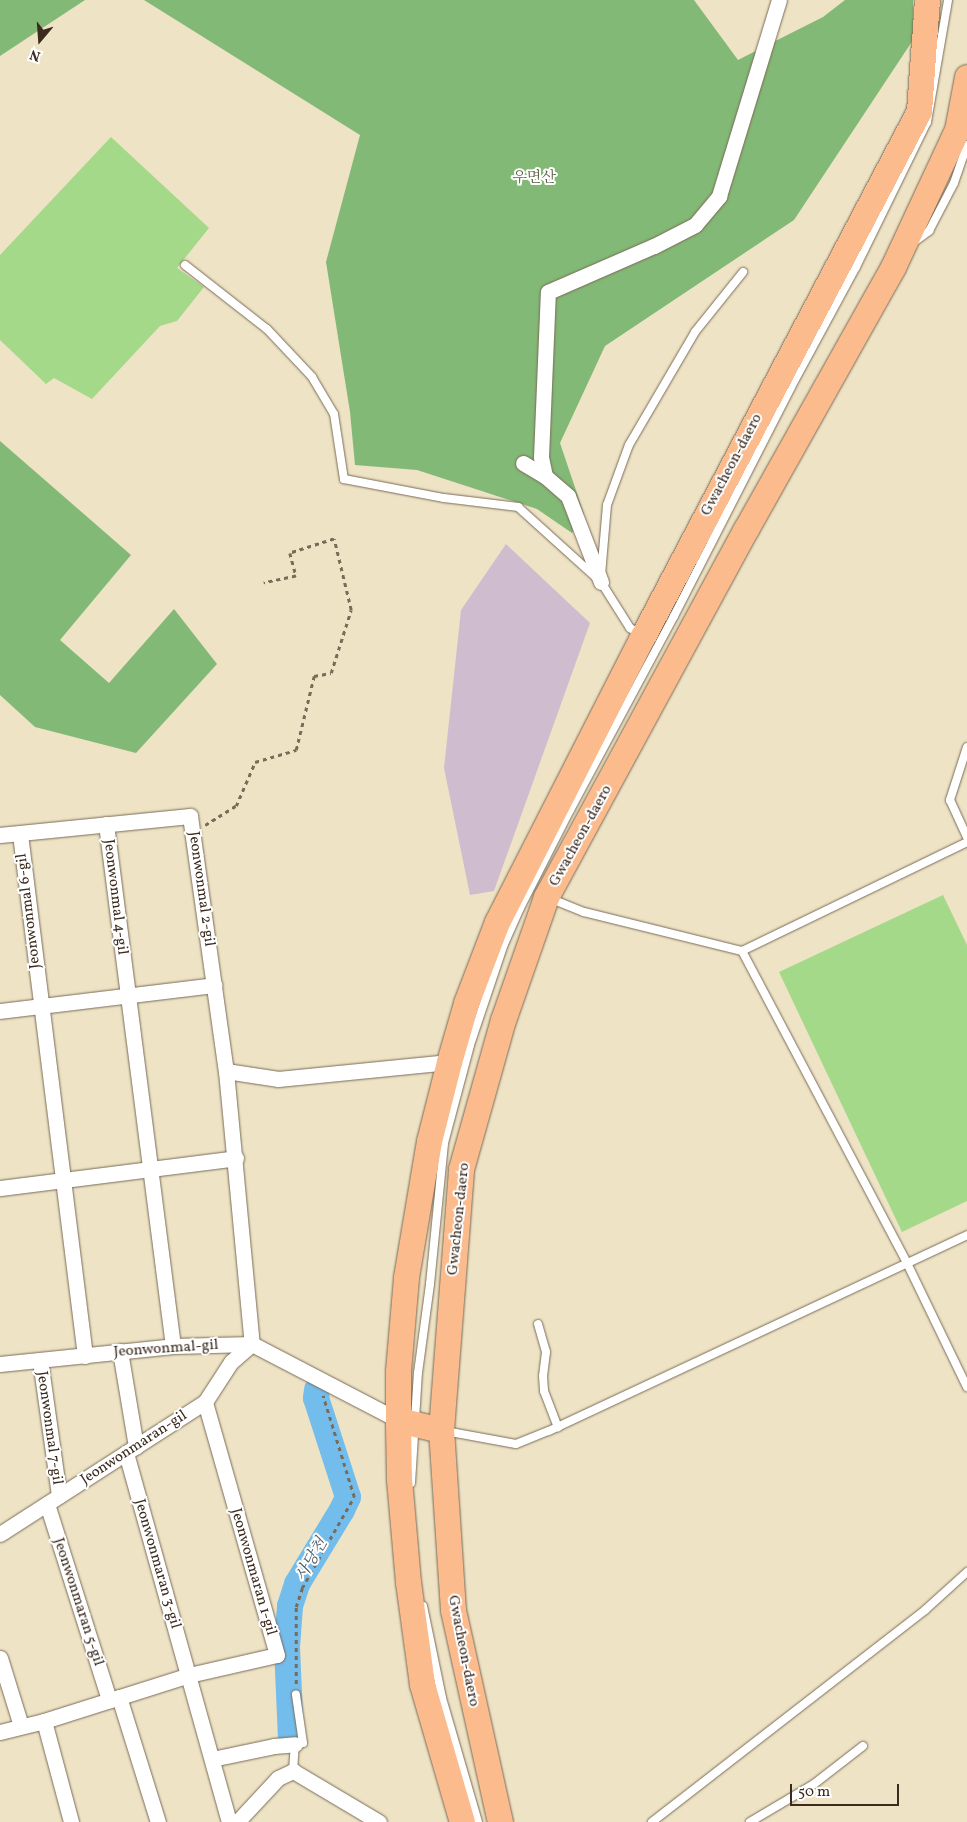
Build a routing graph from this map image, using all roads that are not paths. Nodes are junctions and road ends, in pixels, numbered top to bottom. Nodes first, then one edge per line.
1 (779, 0) edge
2 (927, 0) edge
3 (948, 0) edge
4 (967, 77) edge
5 (967, 145) edge
6 (899, 254) junction
7 (185, 265) dead end
8 (743, 272) dead end
9 (523, 463) dead end
10 (545, 476) junction
11 (600, 582) junction
12 (659, 645) junction
13 (967, 747) edge
14 (106, 824) junction
15 (20, 834) junction
16 (0, 835) edge
17 (967, 837) edge
18 (967, 842) edge
19 (546, 897) junction
20 (742, 951) junction
21 (214, 986) junction
22 (128, 996) junction
23 (40, 1007) junction
24 (0, 1012) edge
25 (448, 1062) junction
26 (226, 1071) junction
27 (236, 1158) junction
28 (150, 1169) junction
29 (63, 1180) junction
30 (0, 1188) edge
31 (967, 1235) edge
32 (907, 1263) junction
33 (538, 1324) dead end
34 (252, 1344) junction
35 (173, 1346) junction
36 (120, 1351) junction
37 (85, 1356) junction
38 (40, 1360) junction
39 (0, 1364) edge
40 (967, 1387) edge
41 (205, 1402) junction
42 (406, 1422) junction
43 (558, 1427) junction
44 (441, 1430) junction
45 (131, 1450) junction
46 (412, 1490) dead end
47 (53, 1500) junction
48 (0, 1534) edge
49 (967, 1572) edge
50 (422, 1597) dead end
51 (0, 1658) edge
52 (189, 1675) junction
53 (296, 1695) road end
54 (114, 1698) junction
55 (44, 1721) junction
56 (21, 1726) junction
57 (0, 1732) edge
58 (295, 1744) junction
59 (863, 1746) dead end
60 (212, 1759) junction
61 (293, 1771) junction
62 (71, 1822) edge
63 (158, 1822) edge
64 (229, 1822) edge
65 (237, 1822) edge
66 (379, 1822) edge
67 (462, 1822) edge
68 (478, 1822) edge
69 (500, 1822) edge
70 (652, 1822) edge
71 (750, 1822) edge

1 - 10 street
2 - 12 main road, Gwacheon-daero
3 - 12 lane
4 - 6 main road
5 - 6 lane
6 - 12 main road
7 - 11 lane
8 - 11 lane
9 - 10 street
10 - 11 street
11 - 12 lane
12 - 19 main road, Gwacheon-daero
12 - 25 main road, Gwacheon-daero
12 - 42 lane
13 - 17 lane
14 - 15 street, Jeonwonmal 4-gil
14 - 21 street, Jeonwonmal 2-gil
14 - 22 street, Jeonwonmal 4-gil
15 - 16 street, Jeonwonmal 6-gil
15 - 23 street, Jeonwonmal 6-gil
18 - 20 lane
19 - 20 lane
19 - 44 main road, Gwacheon-daero
20 - 32 lane
21 - 22 street
21 - 26 street, Jeonwonmal 2-gil
22 - 23 street
22 - 28 street, Jeonwonmal 4-gil
23 - 24 street
23 - 29 street, Jeonwonmal 6-gil
25 - 26 street
25 - 42 main road, Gwacheon-daero
26 - 27 street, Jeonwonmal 2-gil
27 - 28 street
27 - 34 street, Jeonwonmal 2-gil
28 - 29 street
28 - 35 street, Jeonwonmal 4-gil
29 - 30 street
29 - 37 street, Jeonwonmal 6-gil
31 - 32 lane
32 - 40 lane
32 - 43 lane
33 - 43 lane
34 - 35 street, Jeonwonmal-gil
34 - 41 street, Jeonwonmaran-gil
34 - 42 street, Jeonwonmal-gil
35 - 36 street, Jeonwonmal-gil
36 - 37 street, Jeonwonmal-gil
36 - 45 street, Jeonwonmaran 3-gil
37 - 38 street, Jeonwonmal-gil
38 - 39 street, Jeonwonmal-gil
38 - 47 street, Jeonwonmal 7-gil
41 - 45 street, Jeonwonmaran-gil
41 - 52 street, Jeonwonmaran 1-gil
42 - 44 main road
42 - 46 lane
42 - 67 main road, Gwacheon-daero
43 - 44 lane
44 - 69 main road, Gwacheon-daero
45 - 47 street, Jeonwonmaran-gil
45 - 52 street, Jeonwonmaran 3-gil
47 - 48 street, Jeonwonmaran-gil
47 - 54 street, Jeonwonmaran 5-gil
49 - 70 lane
50 - 68 lane
51 - 56 street
52 - 54 street
52 - 60 street, Jeonwonmaran 3-gil
53 - 58 lane
54 - 55 street
54 - 63 street, Jeonwonmaran 5-gil
55 - 56 street
55 - 62 street
56 - 57 street
58 - 60 street
58 - 61 lane
59 - 71 lane
60 - 64 street, Jeonwonmaran 3-gil
61 - 65 street
61 - 66 street

